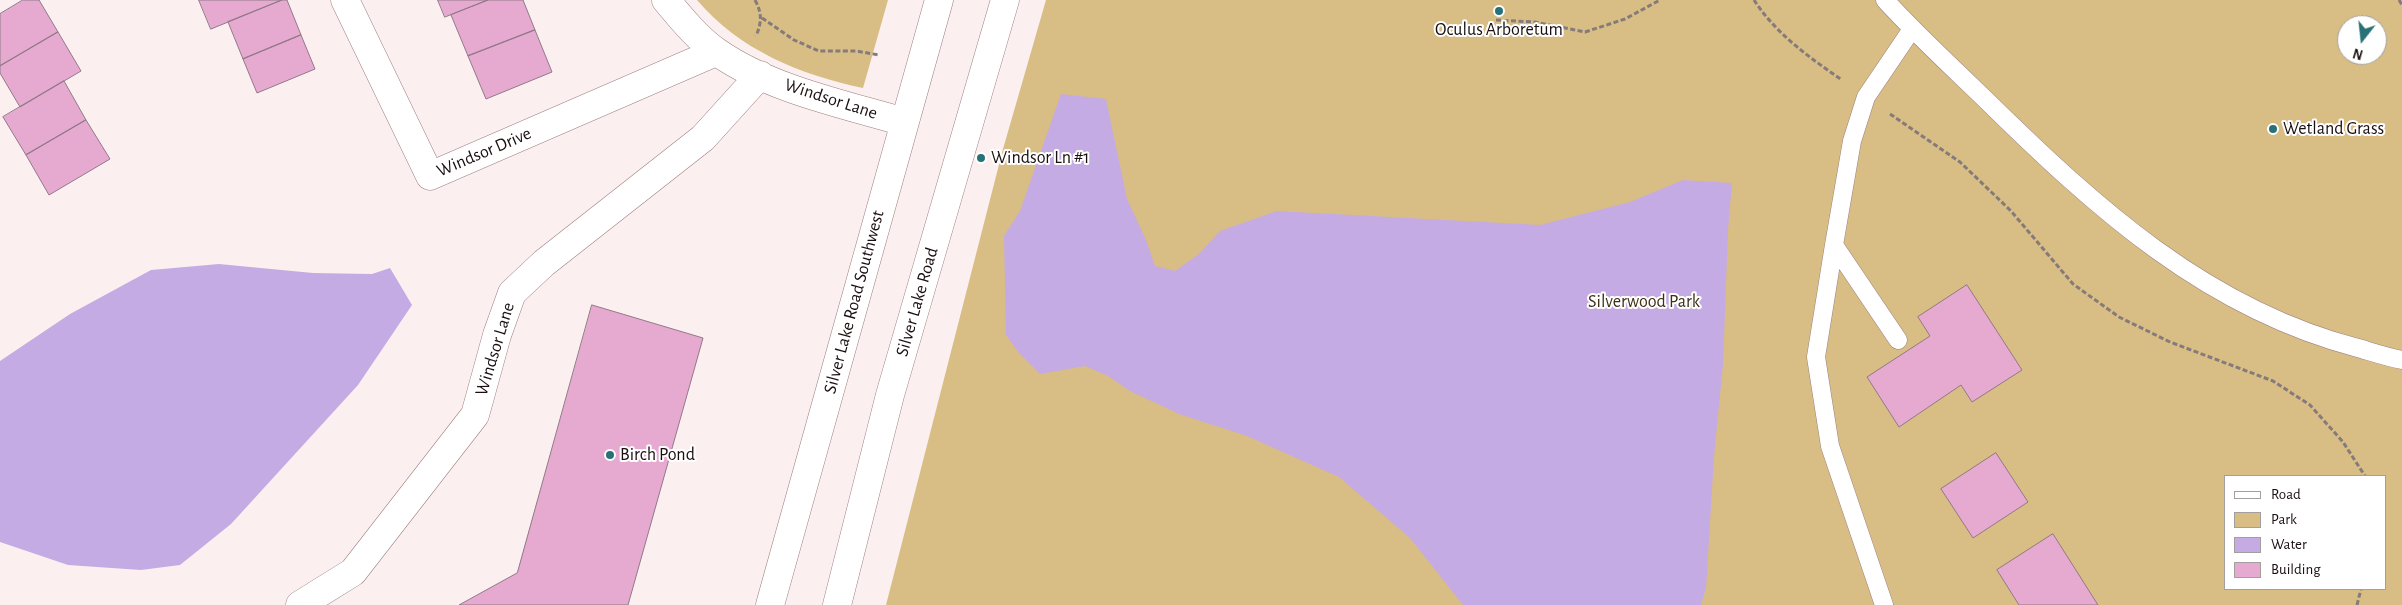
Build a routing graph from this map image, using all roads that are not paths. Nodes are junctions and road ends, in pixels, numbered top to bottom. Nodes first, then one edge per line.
1 (345, 0) edge
2 (666, 0) edge
3 (939, 0) edge
4 (1005, 0) edge
5 (1885, 0) edge
6 (1912, 29) junction
7 (716, 52) junction
8 (760, 75) junction
9 (904, 122) junction
10 (1834, 244) junction
11 (1898, 340) dead end
12 (2402, 360) edge
13 (300, 605) edge
14 (770, 605) edge
15 (837, 605) edge
16 (1884, 605) edge

1 - 7 street, Windsor Drive
2 - 7 street, Windsor Lane
3 - 9 street, Silver Lake Road Southwest
4 - 15 street, Silver Lake Road
5 - 6 lane
6 - 10 lane
6 - 12 lane
7 - 8 street, Windsor Lane
8 - 9 street, Windsor Lane
8 - 13 street, Windsor Lane
9 - 14 street, Silver Lake Road Southwest
10 - 11 lane
10 - 16 lane

